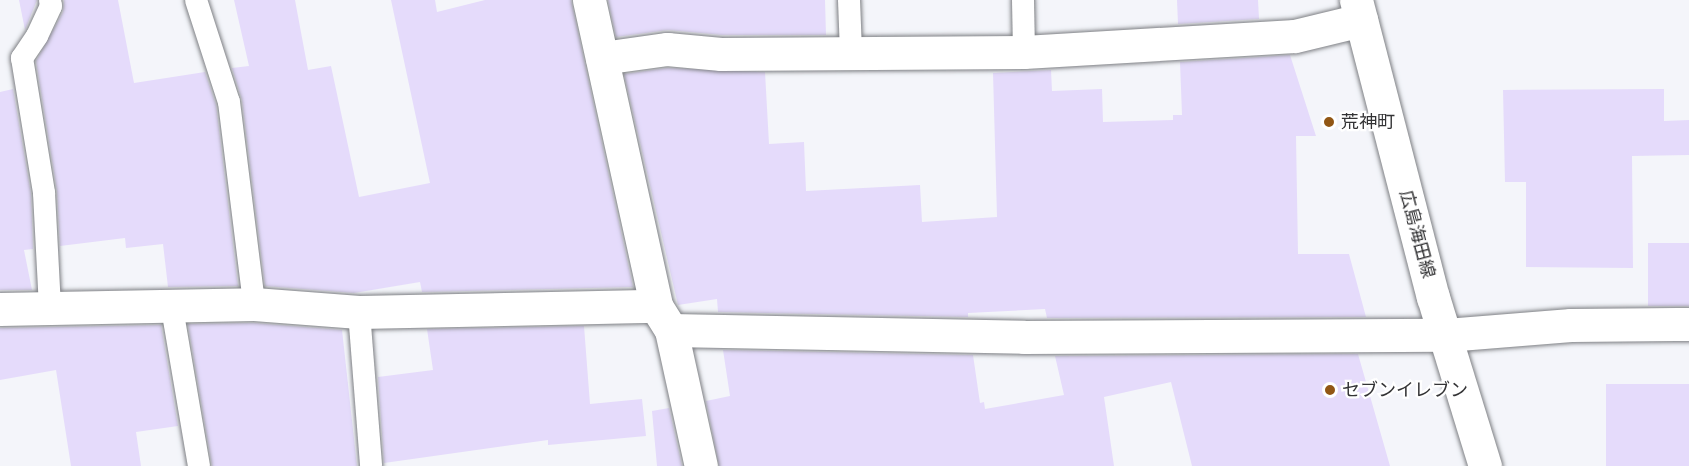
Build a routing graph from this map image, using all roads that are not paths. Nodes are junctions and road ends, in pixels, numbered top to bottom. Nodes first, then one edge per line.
1 (50, 0) edge
2 (196, 0) edge
3 (589, 0) edge
4 (849, 0) edge
5 (1023, 0) edge
6 (1359, 10) edge
7 (1024, 51) junction
8 (851, 52) junction
9 (602, 58) junction
10 (254, 304) junction
11 (50, 308) junction
12 (172, 308) junction
13 (0, 309) edge
14 (359, 312) junction
15 (664, 318) junction
16 (1689, 324) edge
17 (1446, 335) junction
18 (199, 466) edge
19 (371, 466) edge
20 (701, 466) edge
21 (1485, 466) edge

1 - 11 lane
2 - 10 lane
3 - 9 street
4 - 8 lane
5 - 7 lane
6 - 7 street
6 - 17 street, 広島海田線
7 - 8 street
8 - 9 street
9 - 15 street
10 - 12 street
10 - 14 street
11 - 12 street
11 - 13 street
12 - 18 lane
14 - 15 street
14 - 19 lane
15 - 17 street
15 - 20 street
16 - 17 street
17 - 21 street, 広島海田線

